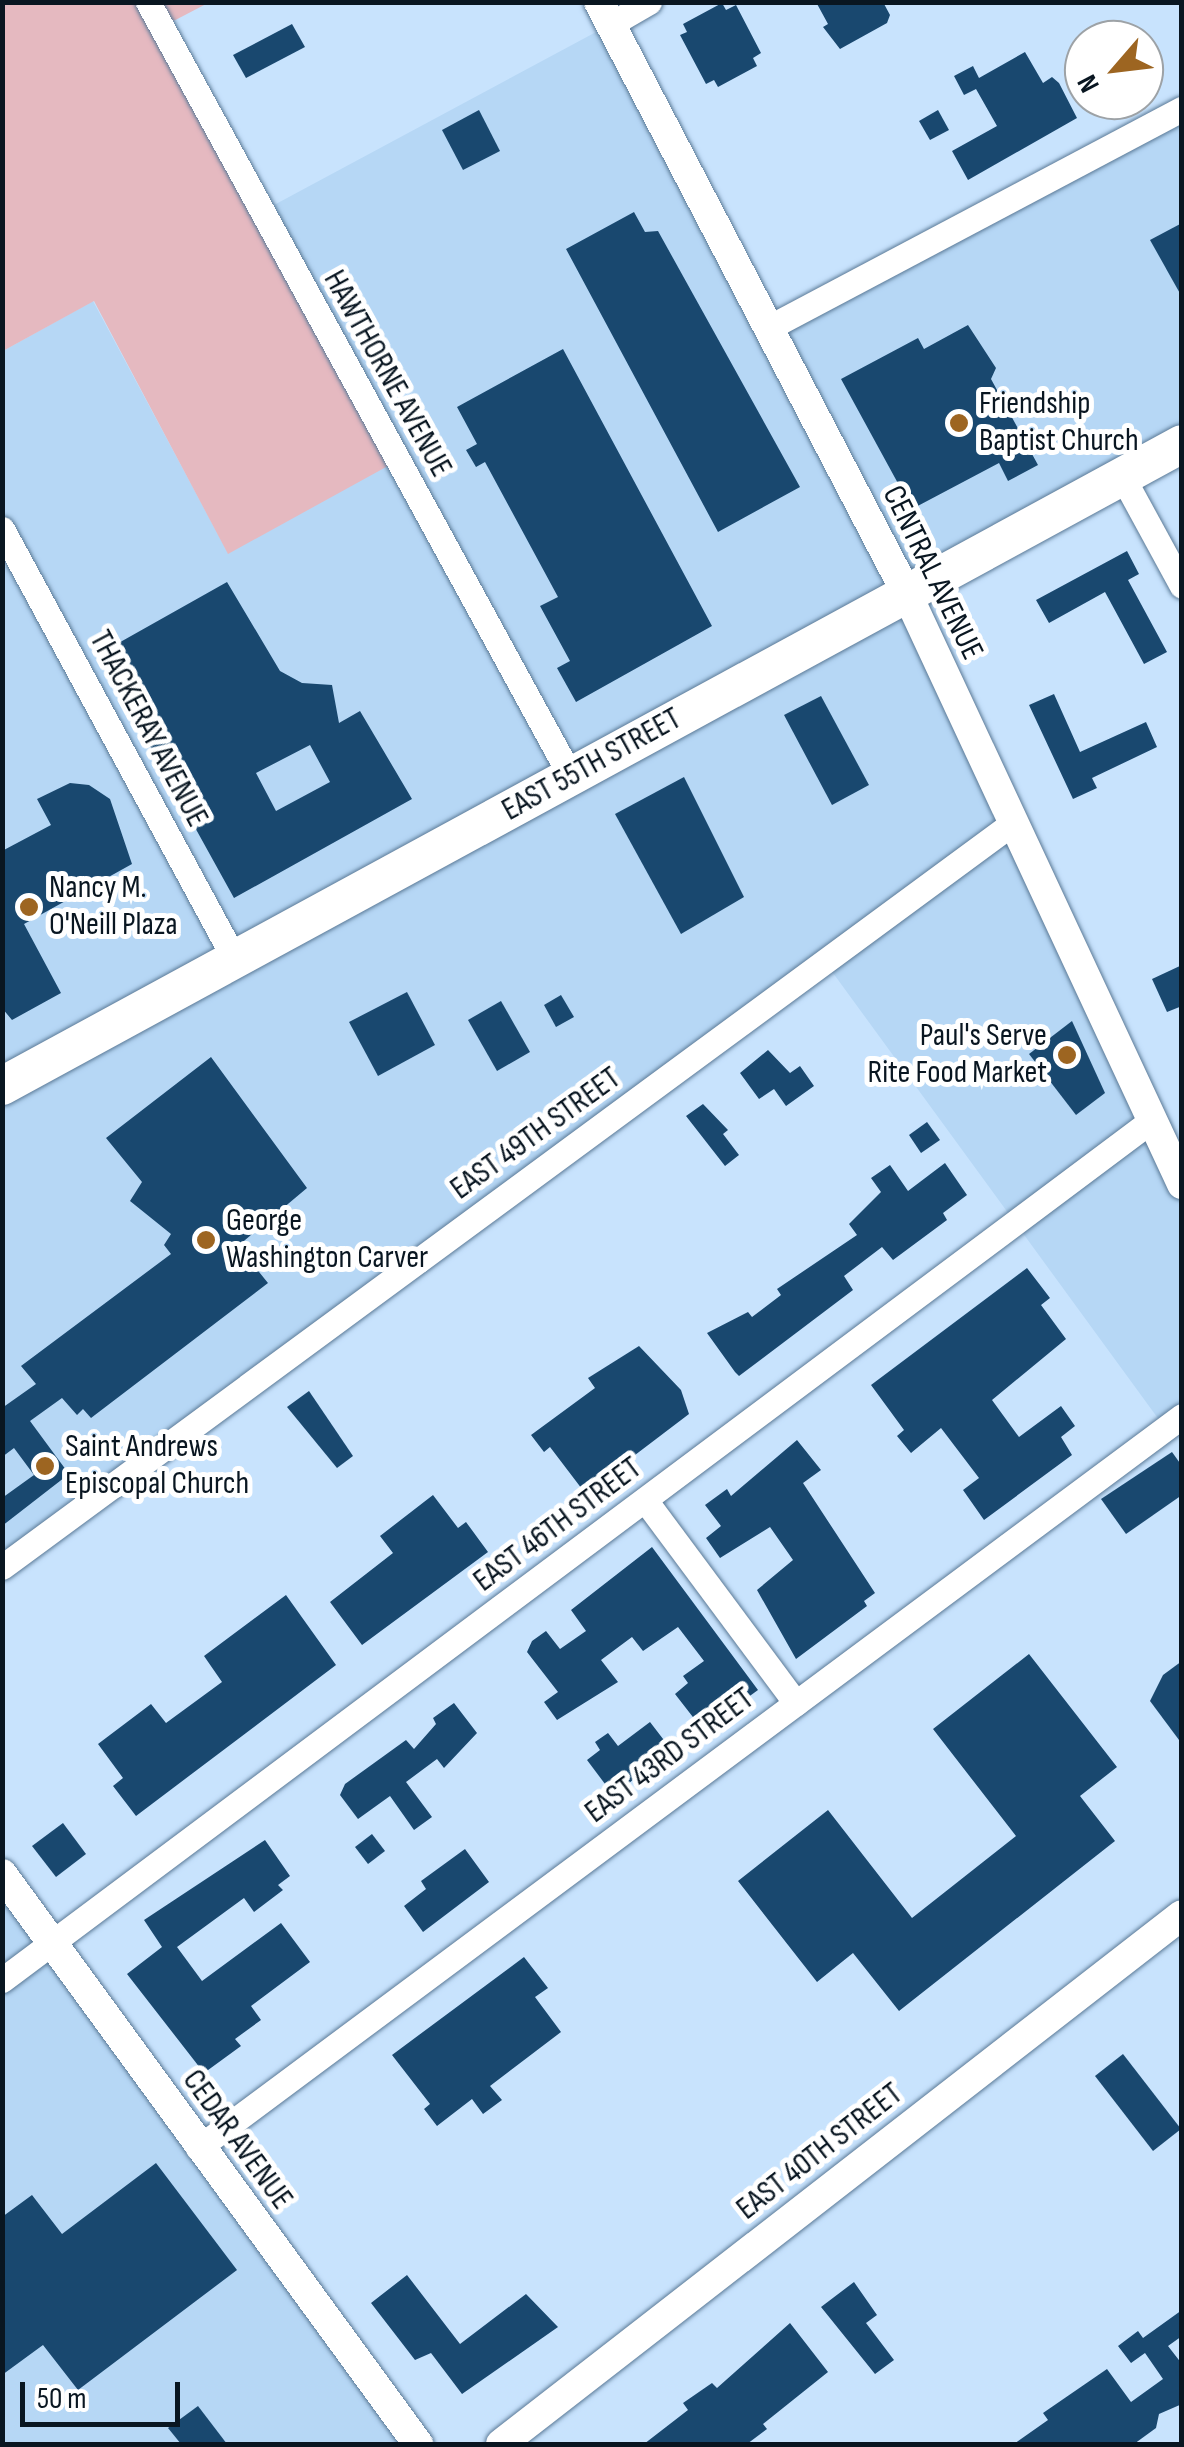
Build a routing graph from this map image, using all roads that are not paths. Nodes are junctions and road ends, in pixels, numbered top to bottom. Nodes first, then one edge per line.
1 (148, 2) edge
2 (649, 2) edge
3 (605, 13) edge
4 (1182, 109) edge
5 (768, 328) junction
6 (1182, 444) edge
7 (1122, 476) junction
8 (2, 530) edge
9 (1182, 586) edge
10 (907, 594) junction
11 (571, 777) junction
12 (1010, 825) junction
13 (235, 960) junction
14 (2, 1086) edge
15 (1152, 1120) junction
16 (1182, 1184) edge
17 (1182, 1416) edge
18 (645, 1500) junction
19 (2, 1568) edge
20 (796, 1703) junction
21 (2, 1874) edge
22 (1182, 1915) edge
23 (54, 1942) junction
24 (2, 1980) edge
25 (198, 2148) junction
26 (418, 2444) edge
27 (500, 2444) edge

1 - 11 street, HAWTHORNE AVENUE
2 - 3 street
3 - 5 street, CENTRAL AVENUE
4 - 5 street
5 - 10 street, CENTRAL AVENUE
6 - 7 main road, EAST 55TH STREET
7 - 9 street
7 - 10 main road, EAST 55TH STREET
8 - 13 street, THACKERAY AVENUE
10 - 11 main road, EAST 55TH STREET
10 - 12 street, CENTRAL AVENUE
11 - 13 main road, EAST 55TH STREET
12 - 15 street, CENTRAL AVENUE
12 - 19 street, EAST 49TH STREET
13 - 14 main road, EAST 55TH STREET
15 - 16 street, CENTRAL AVENUE
15 - 18 street, EAST 46TH STREET
17 - 20 street, EAST 43RD STREET
18 - 20 street
18 - 23 street, EAST 46TH STREET
20 - 25 street, EAST 43RD STREET
21 - 23 street, CEDAR AVENUE
22 - 27 street, EAST 40TH STREET
23 - 24 street, EAST 46TH STREET
23 - 25 street, CEDAR AVENUE
25 - 26 street, CEDAR AVENUE

